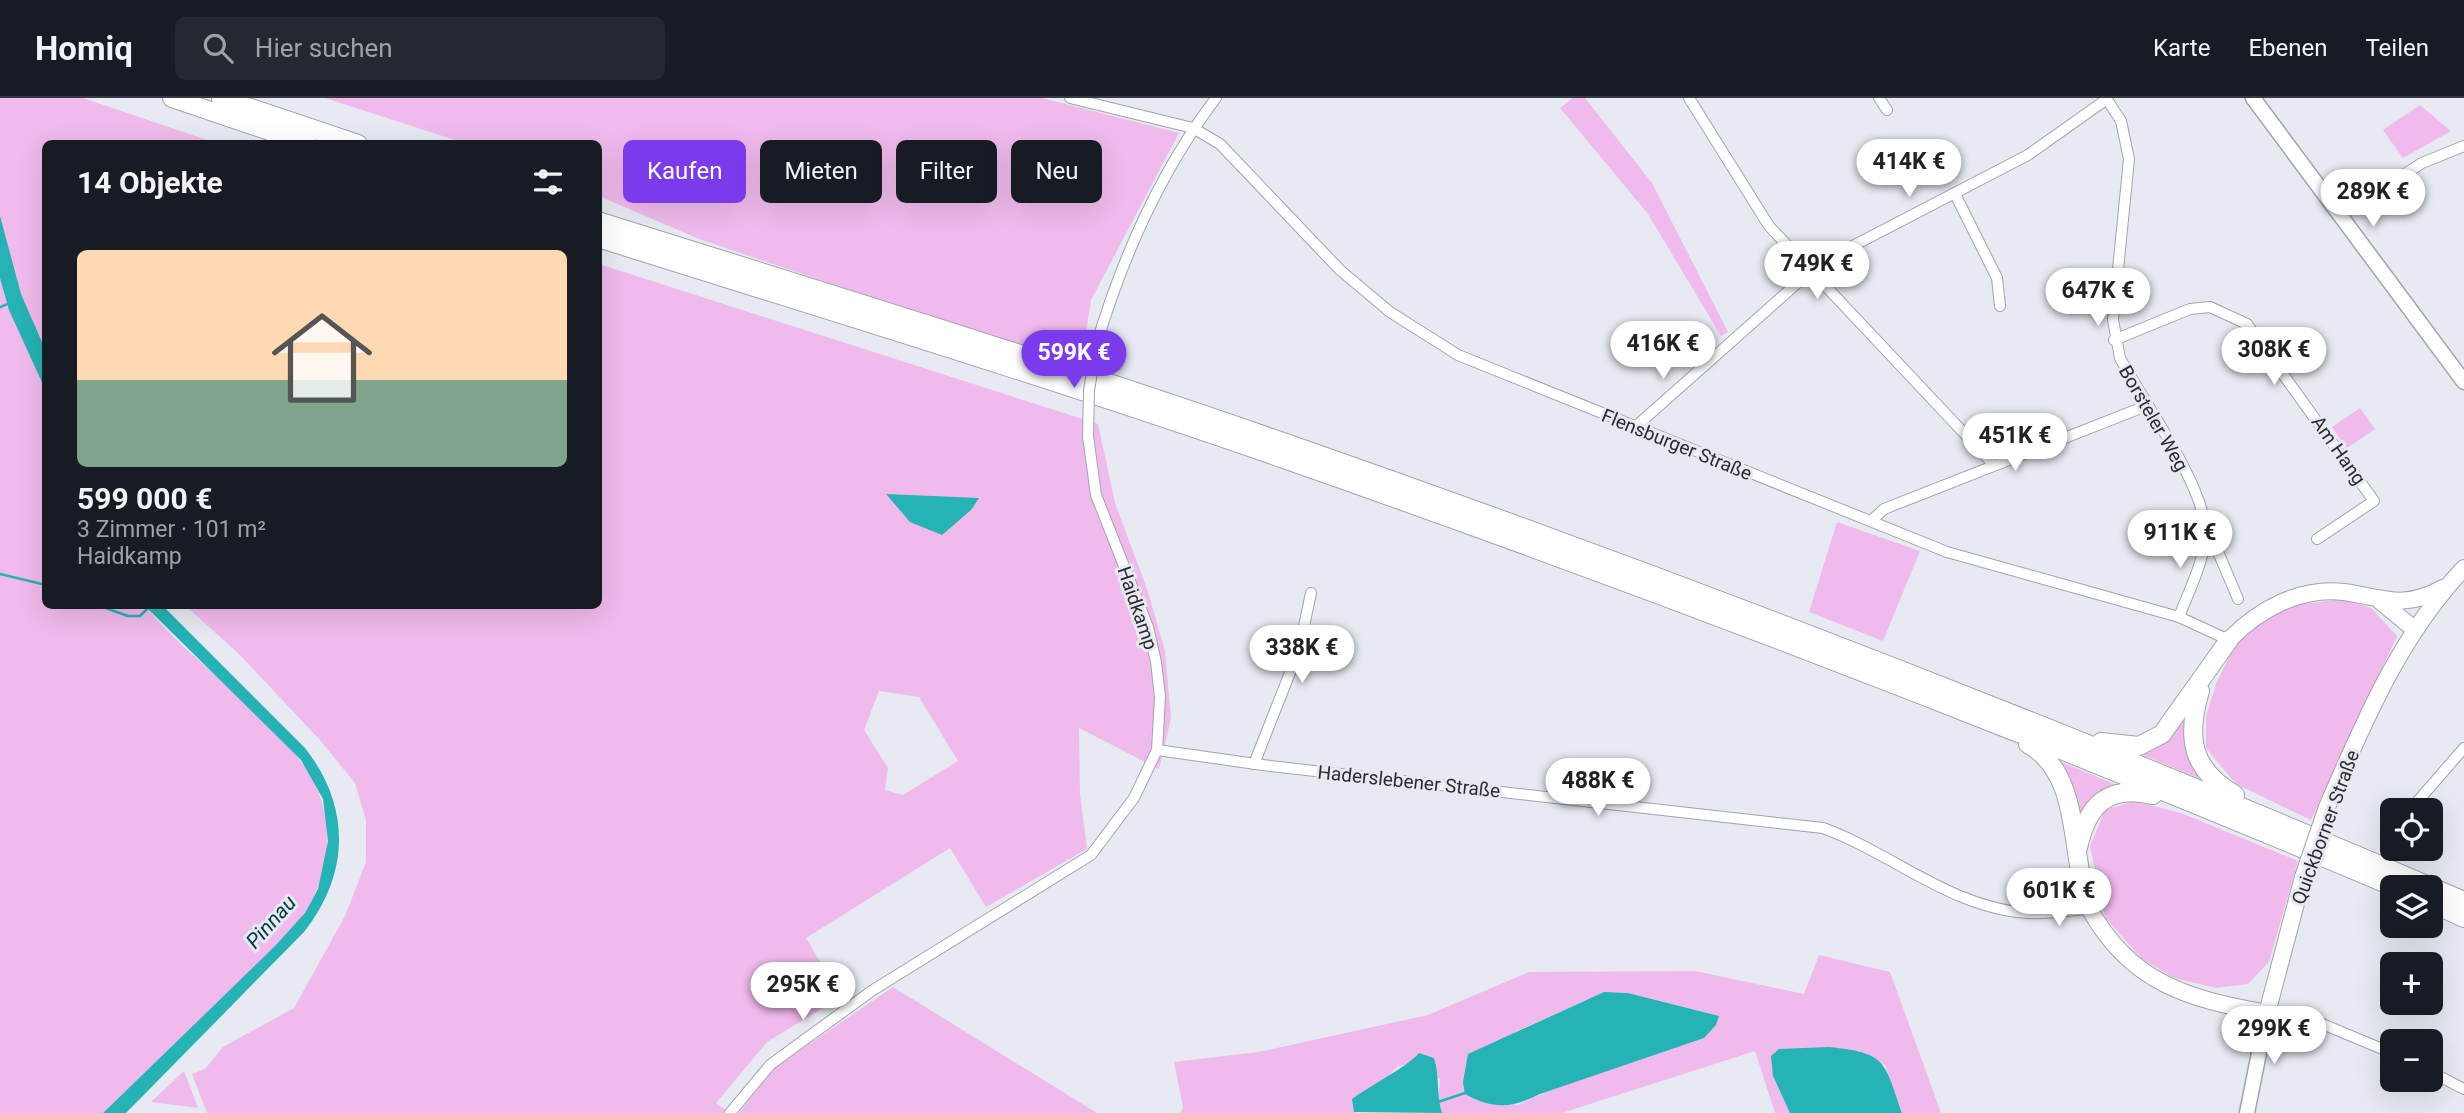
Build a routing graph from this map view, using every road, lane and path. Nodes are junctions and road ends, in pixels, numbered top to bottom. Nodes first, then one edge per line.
1 (172, 98) edge
2 (221, 98) edge
3 (1070, 98) edge
4 (1216, 98) edge
5 (1689, 98) edge
6 (1879, 98) edge
7 (2253, 98) edge
8 (2107, 99) edge
9 (1887, 110) dead end
10 (1193, 128) junction
11 (296, 140) edge
12 (346, 140) edge
13 (2464, 146) edge
14 (1955, 194) junction
15 (2341, 215) junction
16 (602, 222) edge
17 (602, 238) edge
18 (1810, 271) junction
19 (2000, 306) dead end
20 (2114, 340) junction
21 (2464, 382) edge
22 (2146, 406) junction
23 (1634, 428) junction
24 (1994, 466) junction
25 (1872, 520) junction
26 (2205, 532) junction
27 (2317, 539) dead end
28 (2464, 568) edge
29 (2451, 583) junction
30 (1311, 593) dead end
31 (2238, 599) dead end
32 (2380, 601) junction
33 (2400, 603) junction
34 (2179, 617) junction
35 (2419, 623) junction
36 (2229, 640) junction
37 (2204, 678) junction
38 (1973, 713) junction
39 (2084, 742) junction
40 (2464, 748) edge
41 (1157, 750) junction
42 (1254, 764) junction
43 (2420, 798) edge
44 (2210, 809) junction
45 (2280, 822) junction
46 (2076, 858) junction
47 (2380, 881) edge
48 (2464, 901) edge
49 (2089, 908) junction
50 (2443, 908) edge
51 (2464, 918) edge
52 (2267, 1013) junction
53 (2380, 1048) edge
54 (2443, 1078) edge
55 (2464, 1089) edge
56 (730, 1113) edge
57 (2247, 1113) edge

1 - 11 highway
2 - 12 highway
3 - 10 street, Flensburger Straße
4 - 10 street, Haidkamp
5 - 18 street
6 - 9 street
7 - 15 main road
8 - 14 street
8 - 20 street, Borsteler Weg
10 - 23 street, Flensburger Straße
10 - 41 street, Haidkamp, bridge
13 - 15 street
14 - 18 street
14 - 19 street
15 - 21 main road
16 - 39 highway
17 - 38 highway
18 - 23 street
18 - 24 street
20 - 22 street, Borsteler Weg
20 - 27 street, Am Hang
22 - 24 street
22 - 26 street, Borsteler Weg
23 - 25 street, Flensburger Straße
24 - 25 street
25 - 34 street, Flensburger Straße
26 - 31 street, Borsteler Weg
26 - 34 street, Borsteler Weg
28 - 29 main road, Quickborner Straße
29 - 33 main road
29 - 35 main road, Quickborner Straße
30 - 42 street
32 - 33 main road
32 - 35 main road
32 - 36 main road
33 - 35 main road
34 - 36 street, Flensburger Straße
35 - 52 main road, Quickborner Straße, bridge
36 - 37 highway
37 - 39 highway
37 - 45 highway
38 - 44 highway
38 - 46 highway
39 - 45 highway
40 - 43 street
41 - 42 street, Haderslebener Straße
41 - 56 street, Haidkamp
42 - 49 street, Haderslebener Straße
44 - 46 highway
44 - 47 highway
45 - 48 highway
46 - 49 highway
49 - 52 main road
50 - 51 highway
52 - 53 street
52 - 57 main road, Quickborner Straße
54 - 55 street

